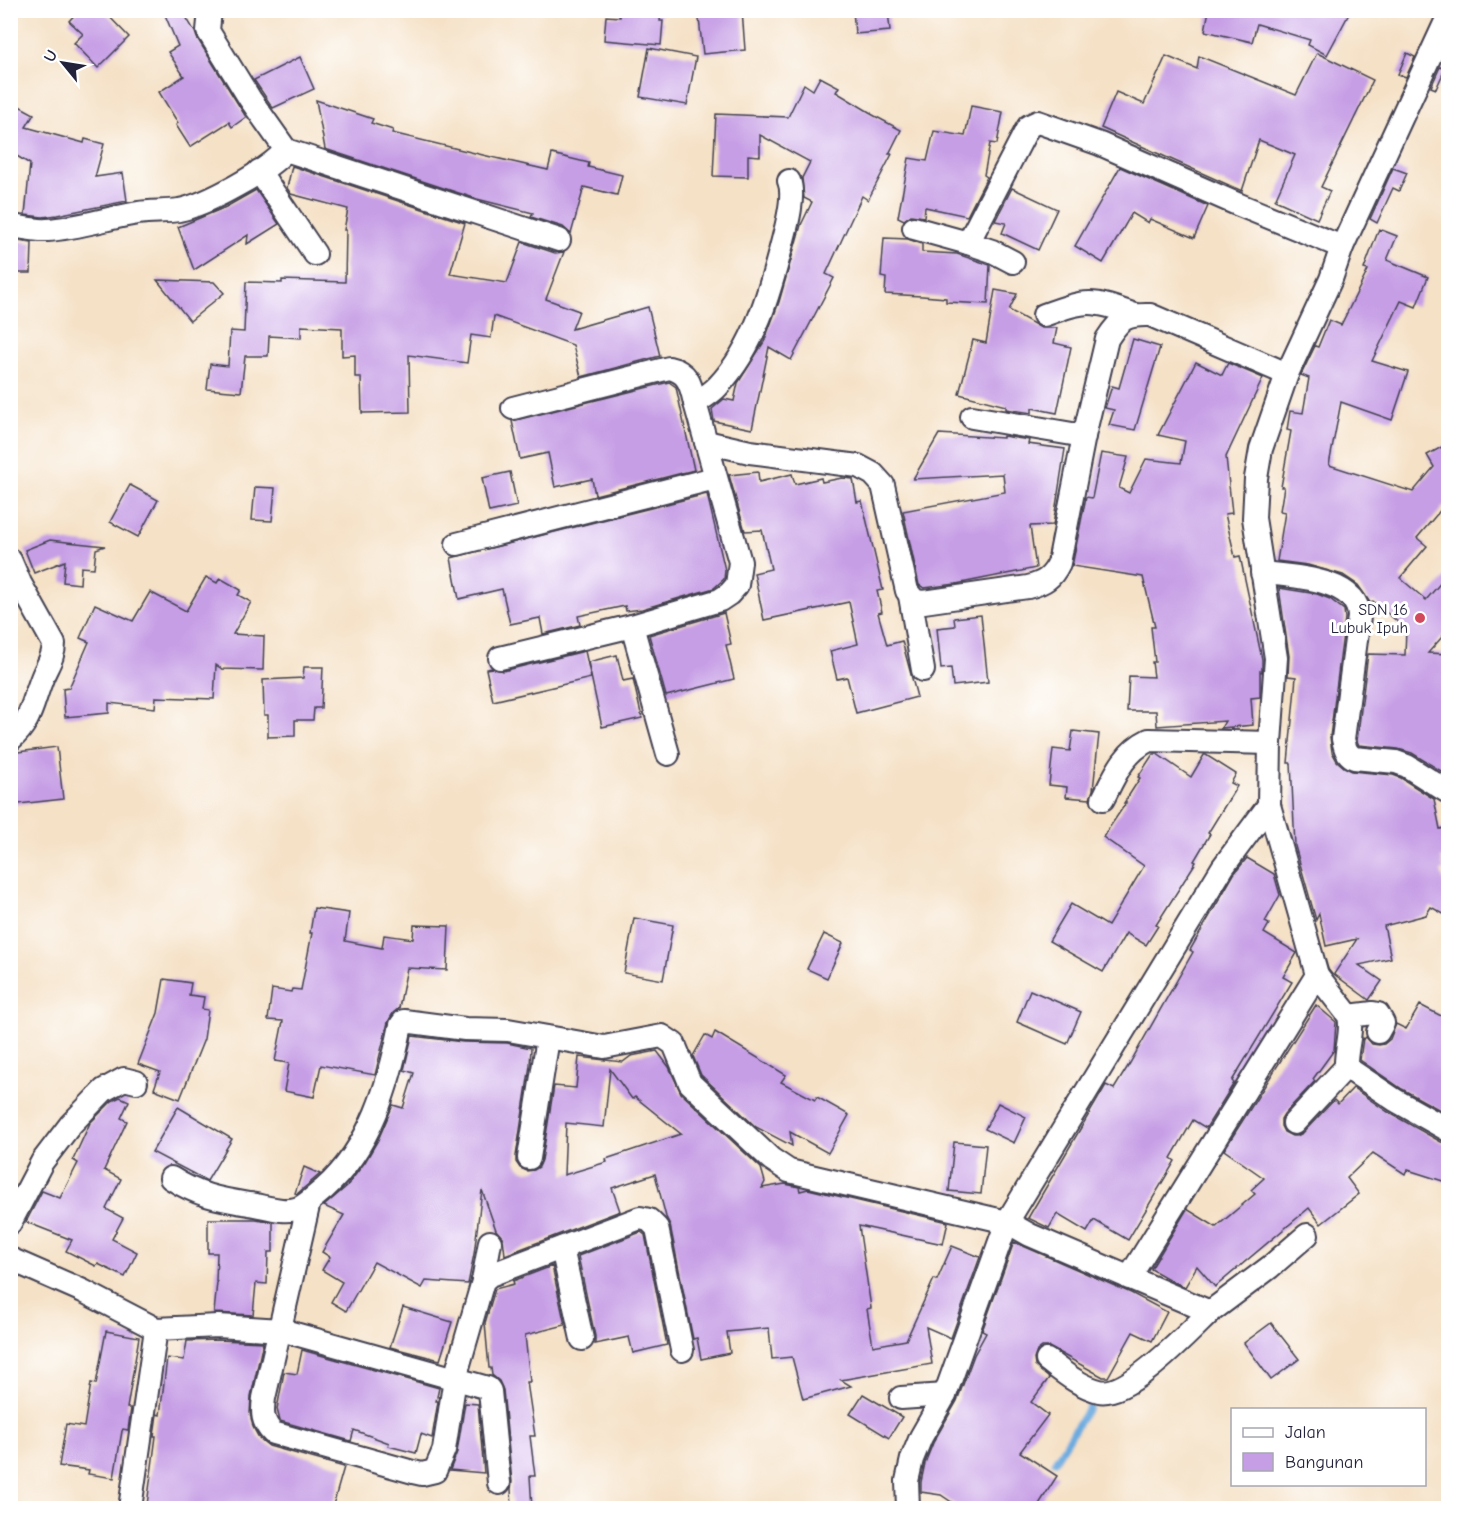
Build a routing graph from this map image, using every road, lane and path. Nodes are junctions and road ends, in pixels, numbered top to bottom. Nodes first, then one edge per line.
1 (210, 10) edge
2 (1449, 17) edge
3 (286, 150) junction
4 (259, 171) junction
5 (789, 181) dead end
6 (10, 226) edge
7 (914, 228) dead end
8 (559, 240) dead end
9 (968, 243) junction
10 (1342, 247) junction
11 (315, 254) dead end
12 (1013, 262) dead end
13 (1044, 315) dead end
14 (1135, 315) junction
15 (1287, 374) junction
16 (695, 403) junction
17 (513, 408) dead end
18 (972, 417) dead end
19 (1084, 436) junction
20 (706, 442) junction
21 (715, 478) junction
22 (457, 544) dead end
23 (10, 560) edge
24 (1263, 573) junction
25 (910, 596) junction
26 (632, 626) junction
27 (500, 658) dead end
28 (923, 670) dead end
29 (10, 740) edge
30 (1270, 743) junction
31 (668, 754) dead end
32 (1449, 792) edge
33 (1102, 799) dead end
34 (1269, 805) junction
35 (1317, 975) junction
36 (1349, 1016) junction
37 (1378, 1032) dead end
38 (549, 1038) junction
39 (1346, 1067) junction
40 (136, 1082) dead end
41 (1294, 1124) dead end
42 (1449, 1130) edge
43 (529, 1158) dead end
44 (171, 1178) dead end
45 (309, 1202) junction
46 (1007, 1222) junction
47 (10, 1223) edge
48 (1307, 1235) dead end
49 (490, 1242) dead end
50 (562, 1248) junction
51 (10, 1259) edge
52 (1129, 1278) junction
53 (483, 1281) junction
54 (1210, 1312) junction
55 (156, 1329) junction
56 (281, 1330) junction
57 (582, 1339) dead end
58 (682, 1350) dead end
59 (1047, 1360) dead end
60 (455, 1378) junction
61 (945, 1395) junction
62 (901, 1398) dead end
63 (499, 1483) dead end
64 (130, 1509) edge
65 (908, 1509) edge

1 - 3 street
2 - 10 street
3 - 4 street
3 - 8 street
4 - 6 street
4 - 11 street
5 - 16 street
7 - 9 street
9 - 10 street
9 - 12 street
10 - 15 street
13 - 14 street
14 - 15 street
14 - 19 street
15 - 24 street
16 - 17 street
16 - 20 street
18 - 19 street
19 - 25 street
20 - 21 street
20 - 25 street
21 - 22 street
21 - 26 street
23 - 29 street
24 - 30 street
24 - 32 street
25 - 28 street
26 - 27 street
26 - 31 street
30 - 33 street
30 - 34 street
34 - 35 street
34 - 46 street
35 - 36 street
35 - 52 street
36 - 37 street
36 - 39 street
38 - 43 street
38 - 45 street
38 - 46 street
39 - 41 street
39 - 42 street
40 - 47 street
44 - 45 street
45 - 56 street
46 - 52 street
46 - 61 street
48 - 54 street
49 - 53 street
50 - 53 street
50 - 57 street
50 - 58 street
51 - 55 street
52 - 54 street
53 - 60 street
54 - 59 street
55 - 56 street
55 - 64 street
56 - 60 street
56 - 60 street
60 - 63 street
61 - 62 street
61 - 65 street

